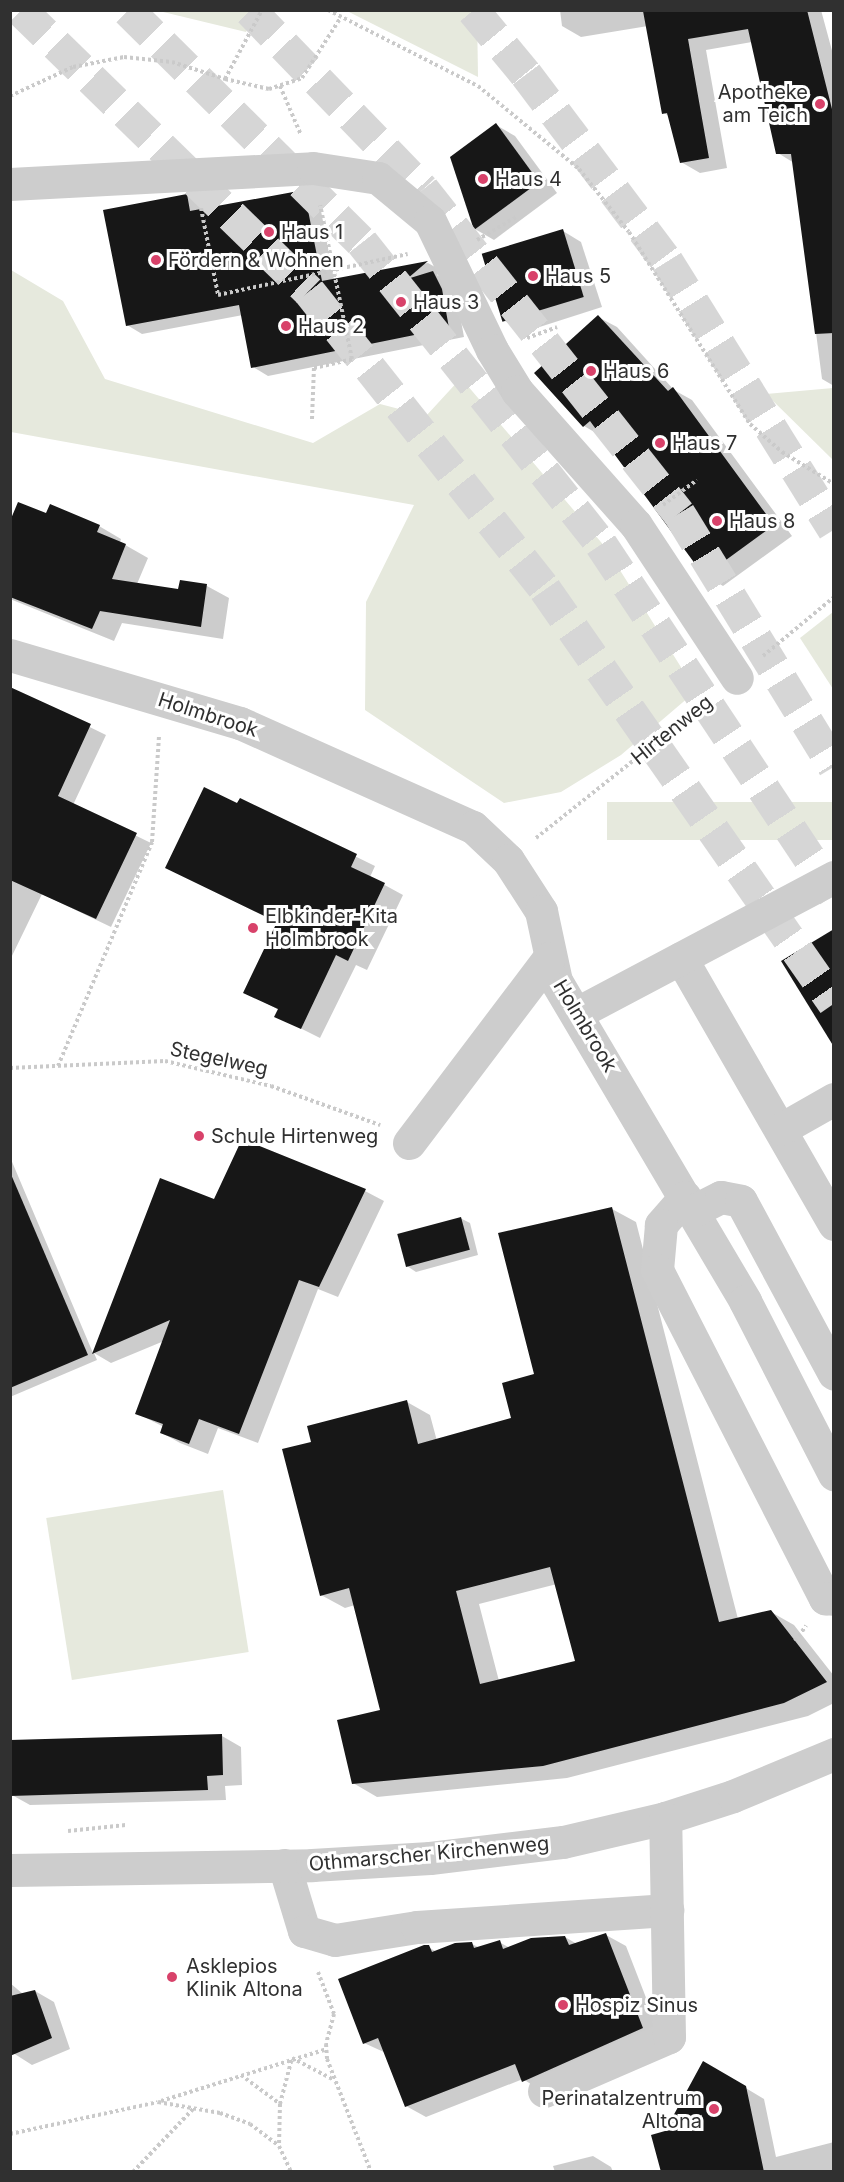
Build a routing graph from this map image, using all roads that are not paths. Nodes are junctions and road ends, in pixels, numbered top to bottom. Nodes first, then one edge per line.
1 (10, 184) edge
2 (10, 655) edge
3 (737, 678) road end
4 (834, 877) edge
5 (549, 958) junction
6 (681, 958) junction
7 (577, 1013) junction
8 (834, 1099) edge
9 (781, 1129) junction
10 (409, 1143) road end
11 (689, 1204) junction
12 (834, 1224) edge
13 (834, 1374) edge
14 (834, 1474) edge
15 (834, 1599) edge
16 (834, 1754) edge
17 (665, 1818) junction
18 (284, 1865) junction
19 (10, 1870) edge
20 (667, 1910) junction
21 (544, 2091) dead end

1 - 3 street
2 - 5 street, Holmbrook
4 - 6 street
5 - 7 street, Holmbrook
5 - 10 street
6 - 7 street
6 - 9 street
7 - 11 street, Holmbrook
8 - 9 street
9 - 12 street
11 - 13 street
11 - 14 street, Holmbrook
11 - 15 street
16 - 17 street, Othmarscher Kirchenweg
17 - 18 street, Othmarscher Kirchenweg
17 - 20 street
18 - 19 street, Othmarscher Kirchenweg
18 - 20 street
20 - 21 street

